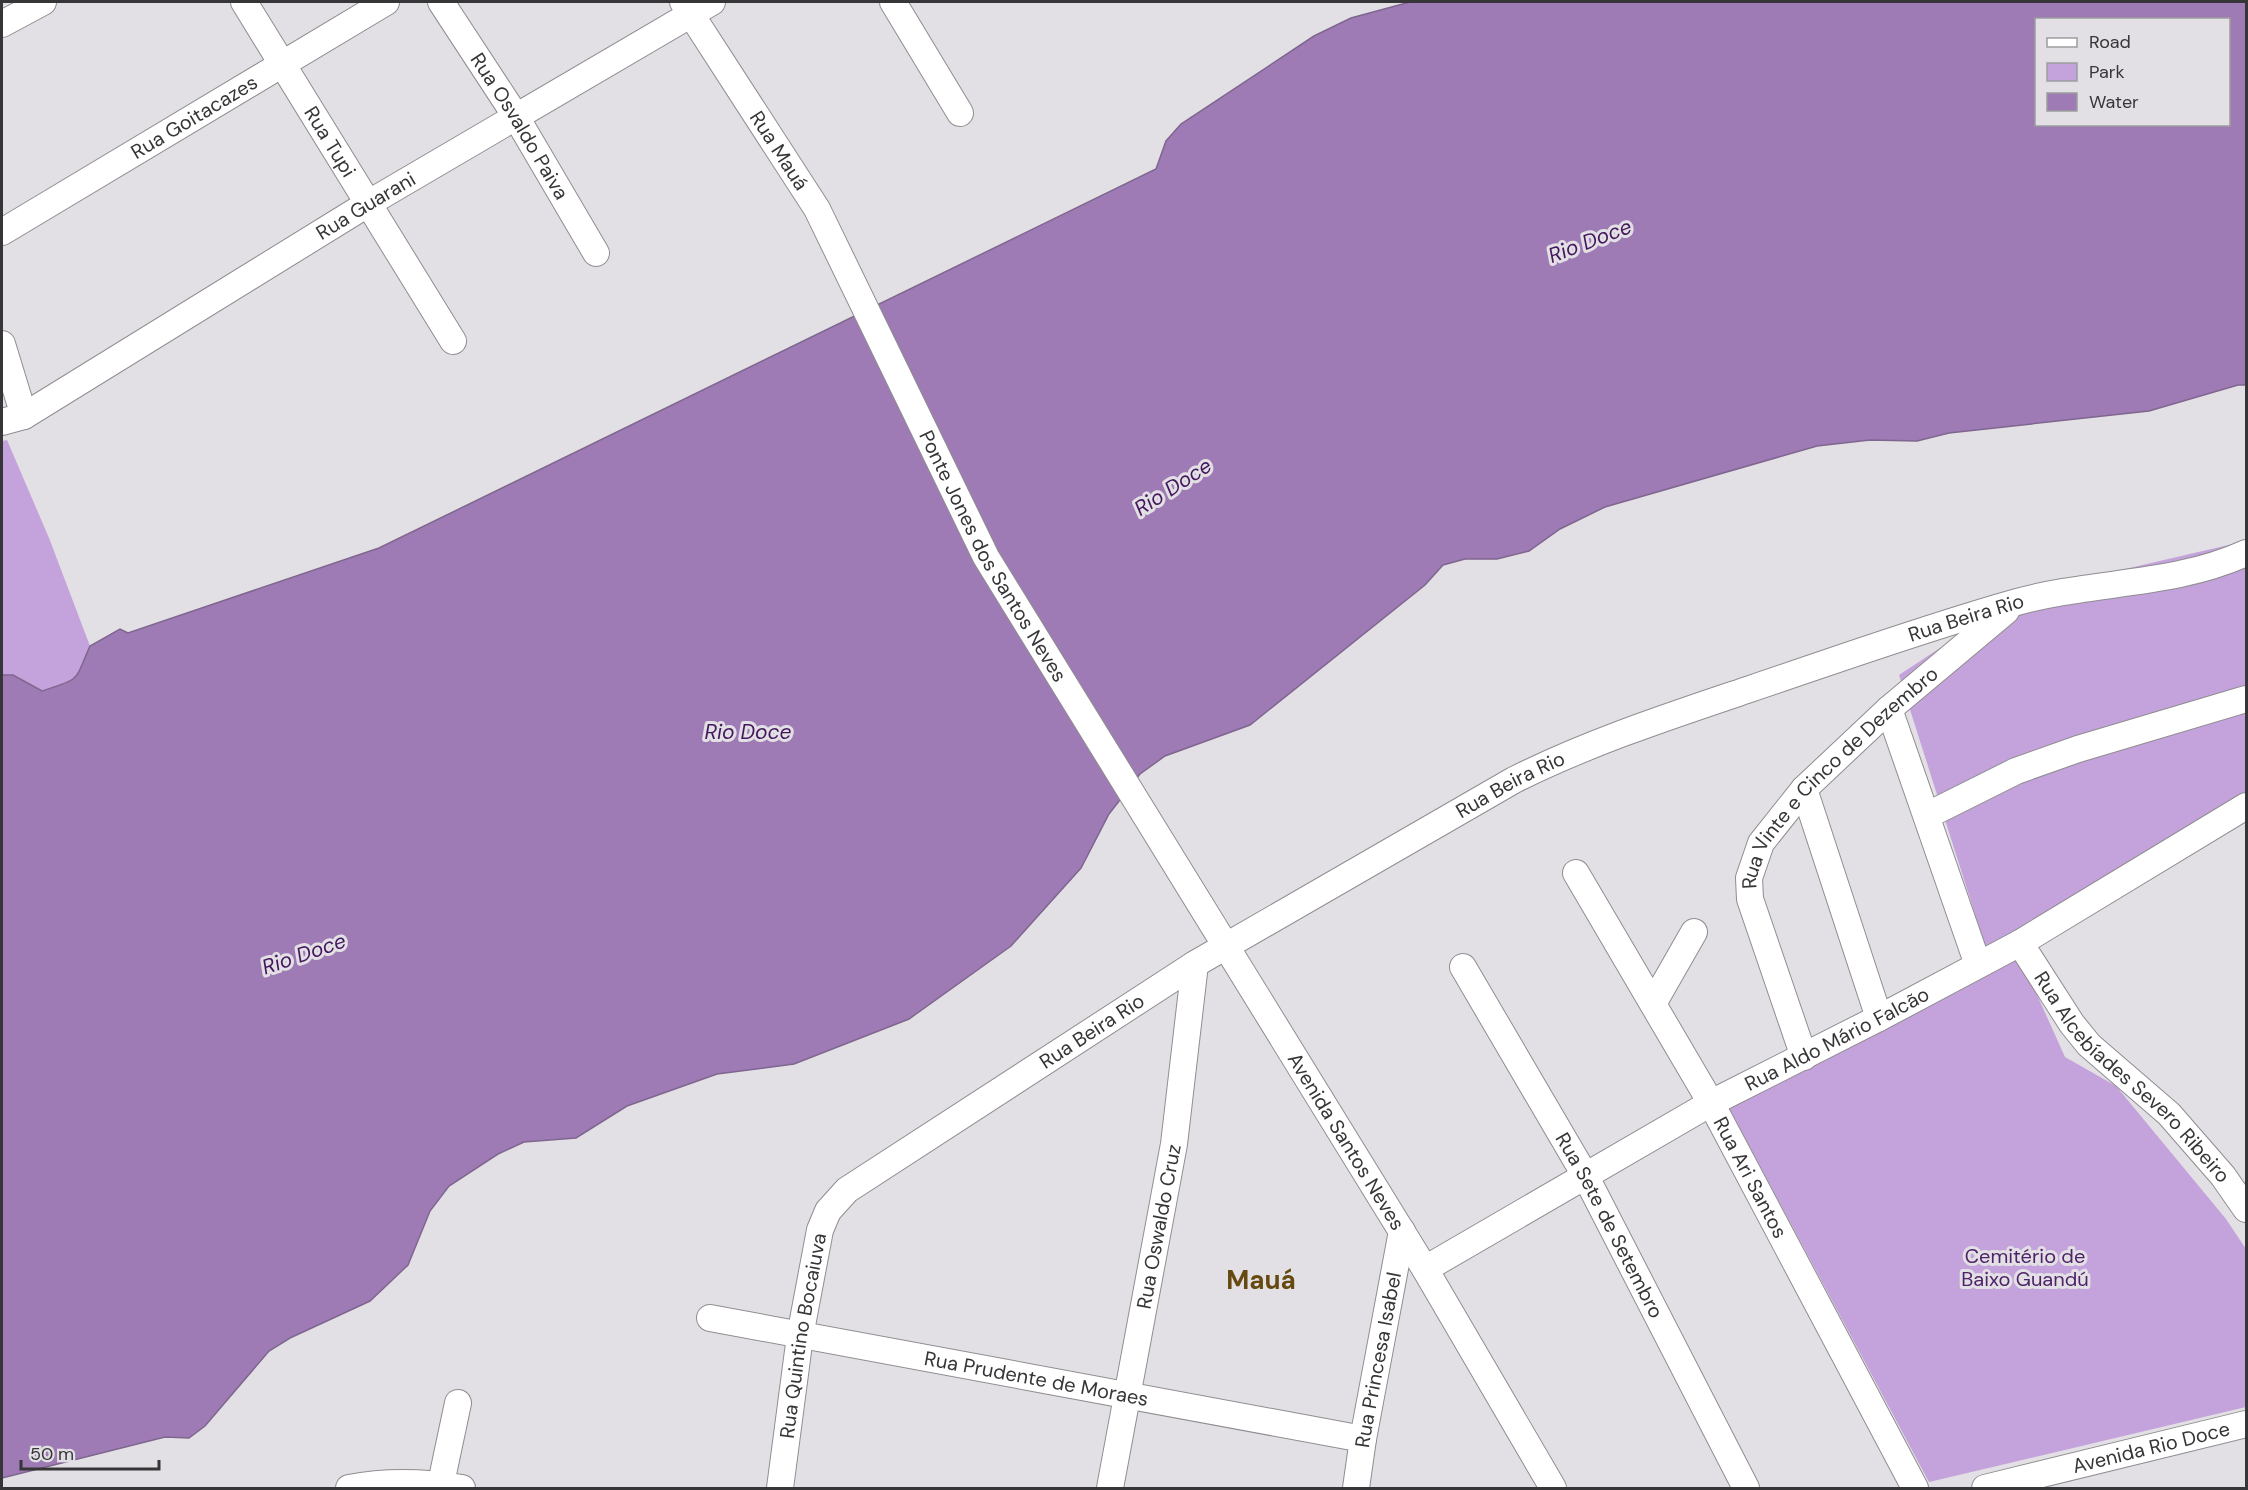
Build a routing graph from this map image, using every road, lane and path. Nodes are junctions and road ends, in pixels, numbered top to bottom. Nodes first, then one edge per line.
1 (43, 2) edge
2 (244, 2) edge
3 (386, 2) edge
4 (441, 2) edge
5 (892, 2) edge
6 (695, 6) edge
7 (2, 24) edge
8 (282, 63) junction
9 (960, 113) dead end
10 (515, 115) junction
11 (369, 203) junction
12 (2, 232) edge
13 (596, 253) dead end
14 (863, 306) joint
15 (453, 341) dead end
16 (2, 344) edge
17 (13, 419) edge
18 (2247, 553) edge
19 (2017, 603) junction
20 (2247, 699) edge
21 (1889, 709) junction
22 (1804, 789) junction
23 (1135, 799) joint
24 (2247, 806) edge
25 (1928, 816) junction
26 (1576, 873) dead end
27 (1694, 932) dead end
28 (2020, 943) junction
29 (1225, 947) junction
30 (1195, 964) junction
31 (1978, 966) junction
32 (1462, 967) dead end
33 (1654, 1002) junction
34 (1879, 1018) junction
35 (1804, 1057) junction
36 (1711, 1102) junction
37 (1586, 1177) junction
38 (847, 1190) joint
39 (2247, 1209) edge
40 (1402, 1231) junction
41 (1425, 1269) junction
42 (710, 1318) dead end
43 (800, 1336) junction
44 (1127, 1395) junction
45 (458, 1403) dead end
46 (2247, 1424) edge
47 (1363, 1439) junction
48 (448, 1487) edge
49 (349, 1488) edge
50 (780, 1488) edge
51 (1110, 1488) edge
52 (1356, 1488) edge
53 (1553, 1488) edge
54 (1746, 1488) edge
55 (1915, 1488) edge
56 (1985, 1488) edge

1 - 7 street
2 - 8 street, Rua Tupi
3 - 8 street, Rua Goitacazes
4 - 10 street, Rua Osvaldo Paiva
5 - 9 street
6 - 10 street, Rua Guarani
6 - 14 street, Rua Mauá
8 - 11 street, Rua Tupi
8 - 12 street, Rua Goitacazes
10 - 11 street, Rua Guarani
10 - 13 street, Rua Osvaldo Paiva
11 - 15 street, Rua Tupi
11 - 17 street, Rua Guarani
14 - 23 street, Ponte Jones dos Santos Neves
16 - 17 street
18 - 19 street, Rua Beira Rio
19 - 21 street, Rua Vinte e Cinco de Dezembro
19 - 29 street, Rua Beira Rio
20 - 25 street
21 - 22 street, Rua Vinte e Cinco de Dezembro
21 - 25 street
22 - 34 street
22 - 35 street, Rua Vinte e Cinco de Dezembro
23 - 29 street, Avenida Santos Neves
24 - 28 street, Rua Aldo Mário Falcão
25 - 31 street
26 - 33 street, Rua Ari Santos
27 - 33 street
28 - 31 street, Rua Aldo Mário Falcão
28 - 39 street, Rua Alcebíades Severo Ribeiro
29 - 30 street, Rua Beira Rio
29 - 40 street, Avenida Santos Neves
30 - 38 street, Rua Beira Rio
30 - 44 street, Rua Oswaldo Cruz
31 - 34 street, Rua Aldo Mário Falcão
32 - 37 street, Rua Sete de Setembro
33 - 36 street, Rua Ari Santos
34 - 35 street, Rua Aldo Mário Falcão
35 - 36 street, Rua Aldo Mário Falcão
36 - 37 street, Rua Aldo Mário Falcão
36 - 55 street, Rua Ari Santos
37 - 41 street, Rua Aldo Mário Falcão
37 - 54 street, Rua Sete de Setembro
38 - 43 street, Rua Quintino Bocaiuva
40 - 41 street, Avenida Santos Neves
40 - 47 street, Rua Princesa Isabel
41 - 53 street, Avenida Santos Neves
42 - 43 street, Rua Prudente de Moraes
43 - 44 street, Rua Prudente de Moraes
43 - 50 street, Rua Quintino Bocaiuva
44 - 47 street, Rua Prudente de Moraes
44 - 51 street, Rua Oswaldo Cruz
45 - 48 street
46 - 56 street, Avenida Rio Doce
47 - 52 street, Rua Princesa Isabel
48 - 49 street

